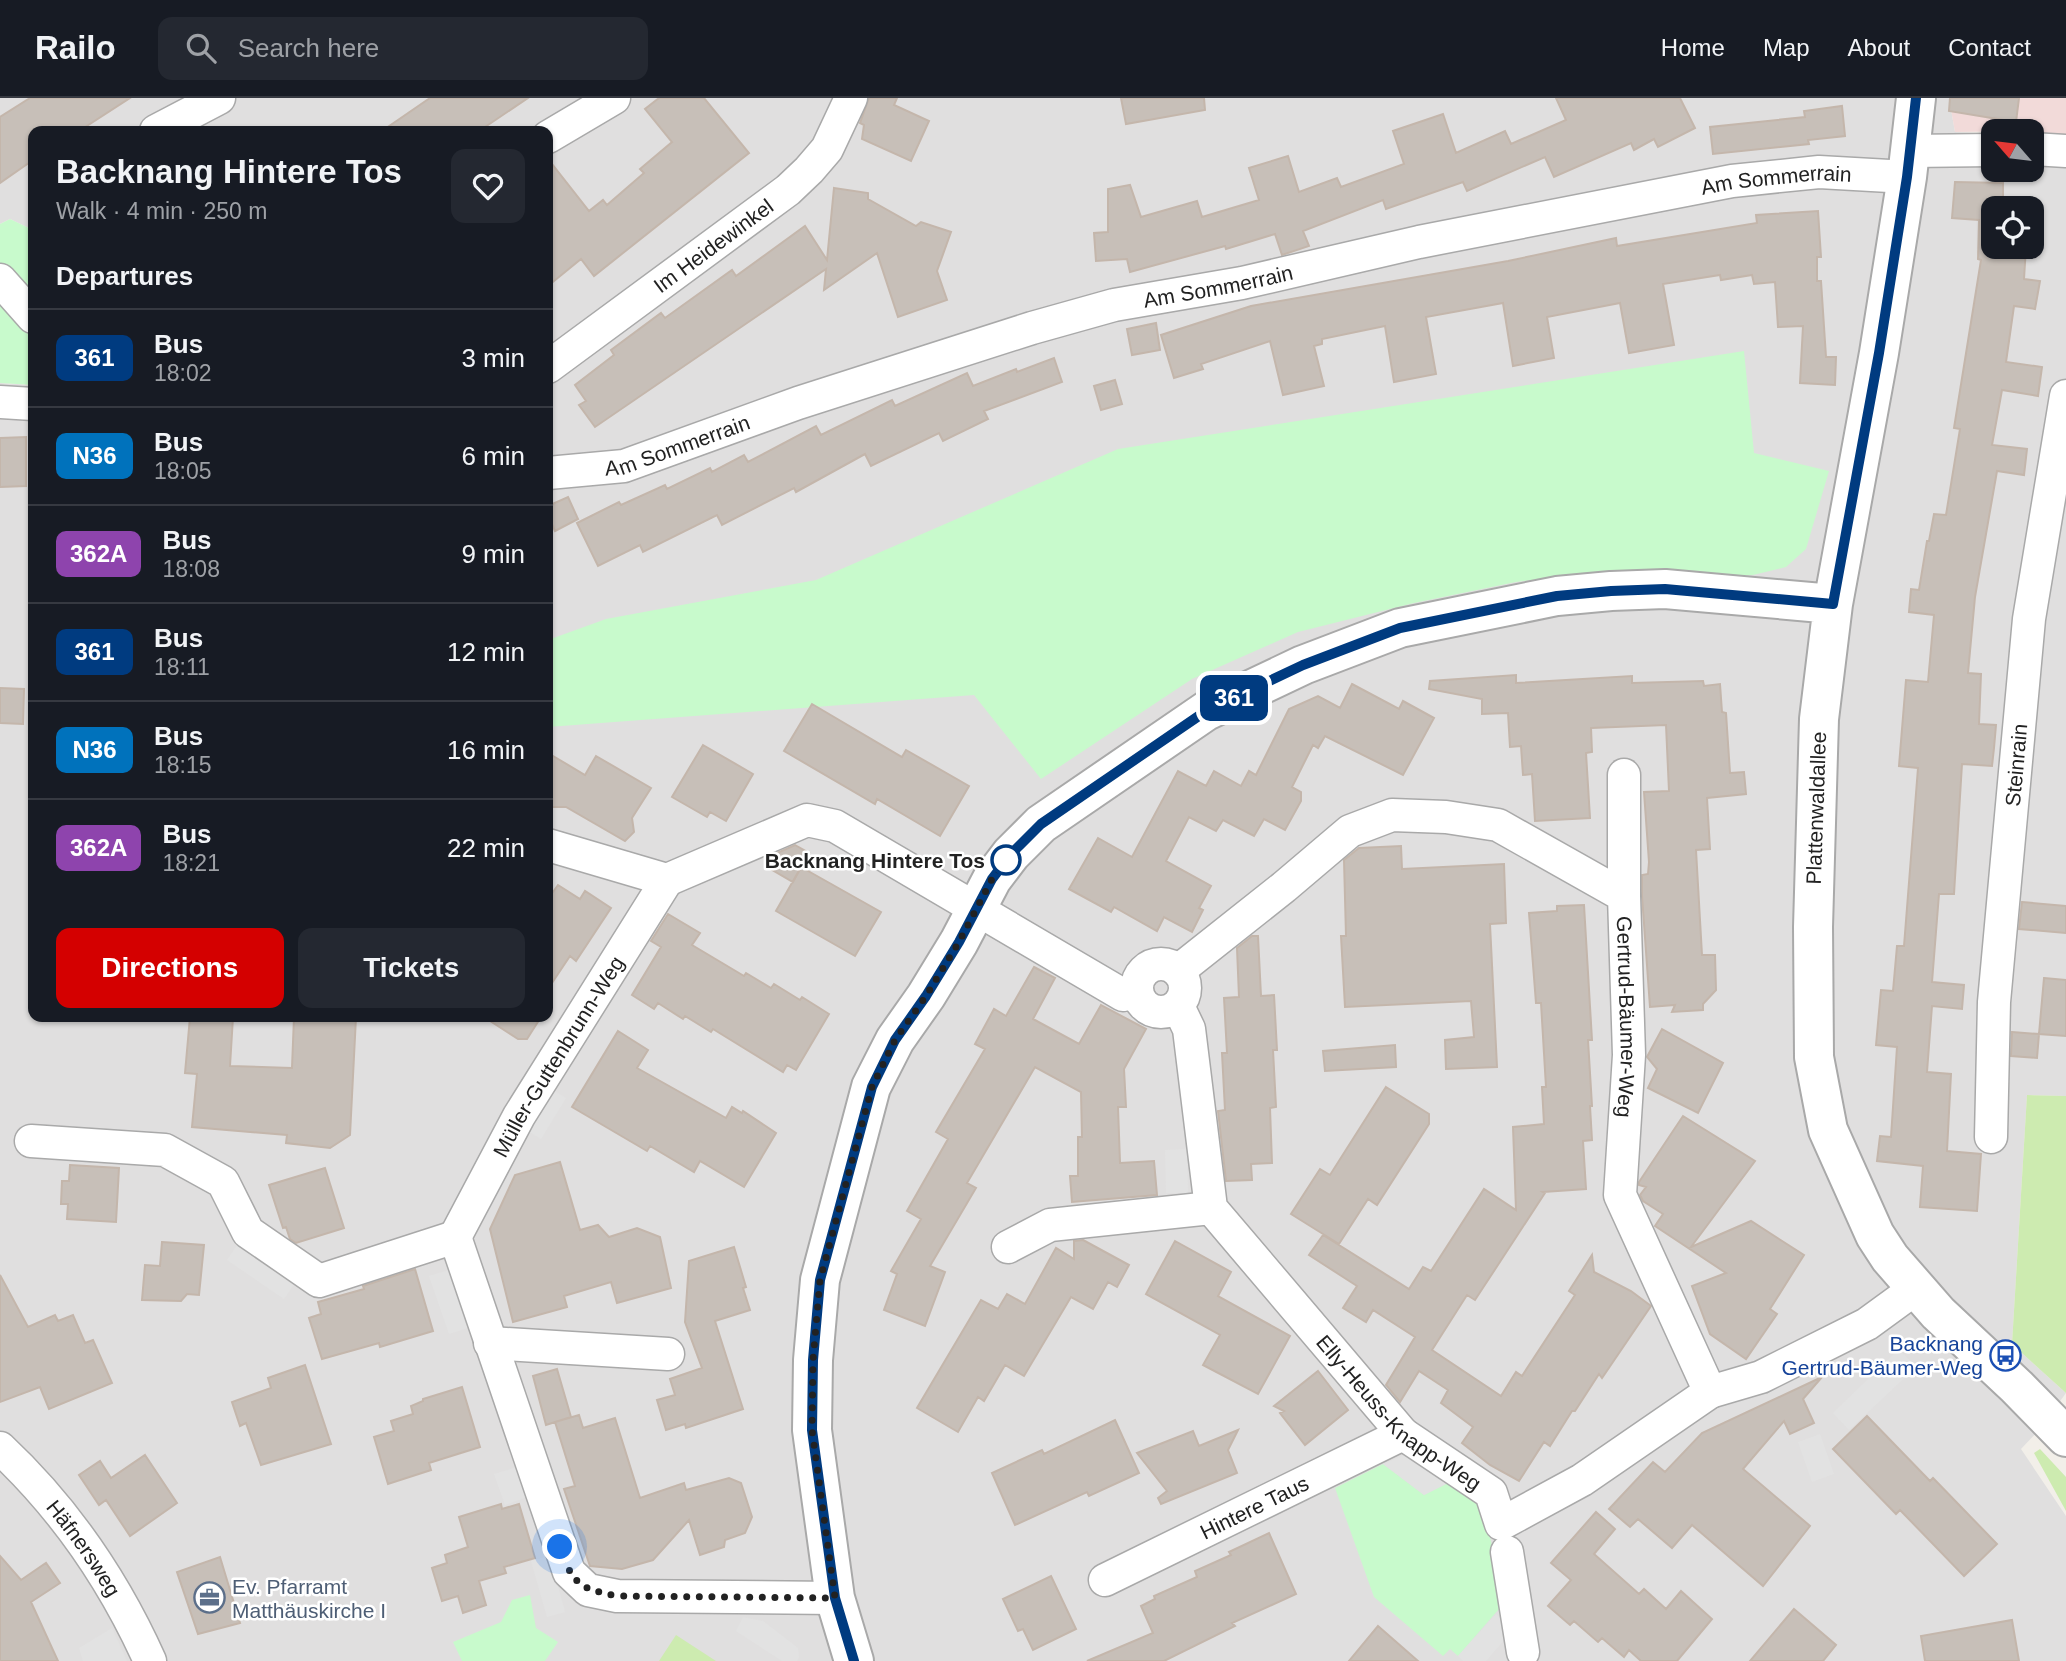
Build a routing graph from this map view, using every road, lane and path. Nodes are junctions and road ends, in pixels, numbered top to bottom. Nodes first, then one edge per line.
1 (219, 98) edge
2 (614, 98) edge
3 (851, 98) edge
4 (1916, 98) edge
5 (166, 126) edge
6 (553, 135) edge
7 (2044, 150) edge
8 (2066, 151) edge
9 (1981, 152) edge
10 (1908, 164) junction
11 (0, 280) edge
12 (28, 311) edge
13 (553, 363) edge
14 (2066, 397) edge
15 (0, 402) edge
16 (28, 404) edge
17 (553, 472) edge
18 (1833, 604) junction
19 (1624, 775) dead end
20 (553, 846) edge
21 (667, 880) junction
22 (1624, 896) junction
23 (975, 909) junction
24 (1178, 971) junction
25 (1137, 991) junction
26 (1178, 1006) junction
27 (1991, 1137) dead end
28 (31, 1141) dead end
29 (1211, 1208) junction
30 (455, 1237) junction
31 (1008, 1247) dead end
32 (1915, 1289) junction
33 (490, 1343) junction
34 (668, 1354) dead end
35 (1710, 1392) junction
36 (1403, 1434) junction
37 (2066, 1437) edge
38 (0, 1448) edge
39 (1507, 1552) dead end
40 (1105, 1580) dead end
41 (835, 1598) junction
42 (1524, 1658) edge
43 (150, 1661) edge
44 (854, 1661) edge

1 - 5 street
2 - 6 street
3 - 13 street, Im Heidewinkel
4 - 10 street, Plattenwaldallee
7 - 8 street
9 - 10 street
10 - 17 street, Am Sommerrain
10 - 18 street, Plattenwaldallee
11 - 12 street
14 - 27 street, Steinrain
15 - 16 street
18 - 23 street
18 - 32 street, Plattenwaldallee
19 - 22 street, Gertrud-Bäumer-Weg
20 - 21 street
21 - 23 street
21 - 30 street, Müller-Guttenbrunn-Weg
22 - 24 street, Gertrud-Bäumer-Weg
22 - 35 street, Gertrud-Bäumer-Weg
23 - 25 street
23 - 41 street
24 - 25 street
24 - 26 street
25 - 26 street
26 - 29 street
28 - 30 street
29 - 31 street
29 - 36 street, Elly-Heuss-Knapp-Weg
30 - 33 street
32 - 35 street
32 - 37 street, Plattenwaldallee
33 - 34 street
33 - 41 street
35 - 36 street, Elly-Heuss-Knapp-Weg
36 - 40 street, Hintere Taus
38 - 43 street, Häfnersweg
39 - 42 street
41 - 44 street

